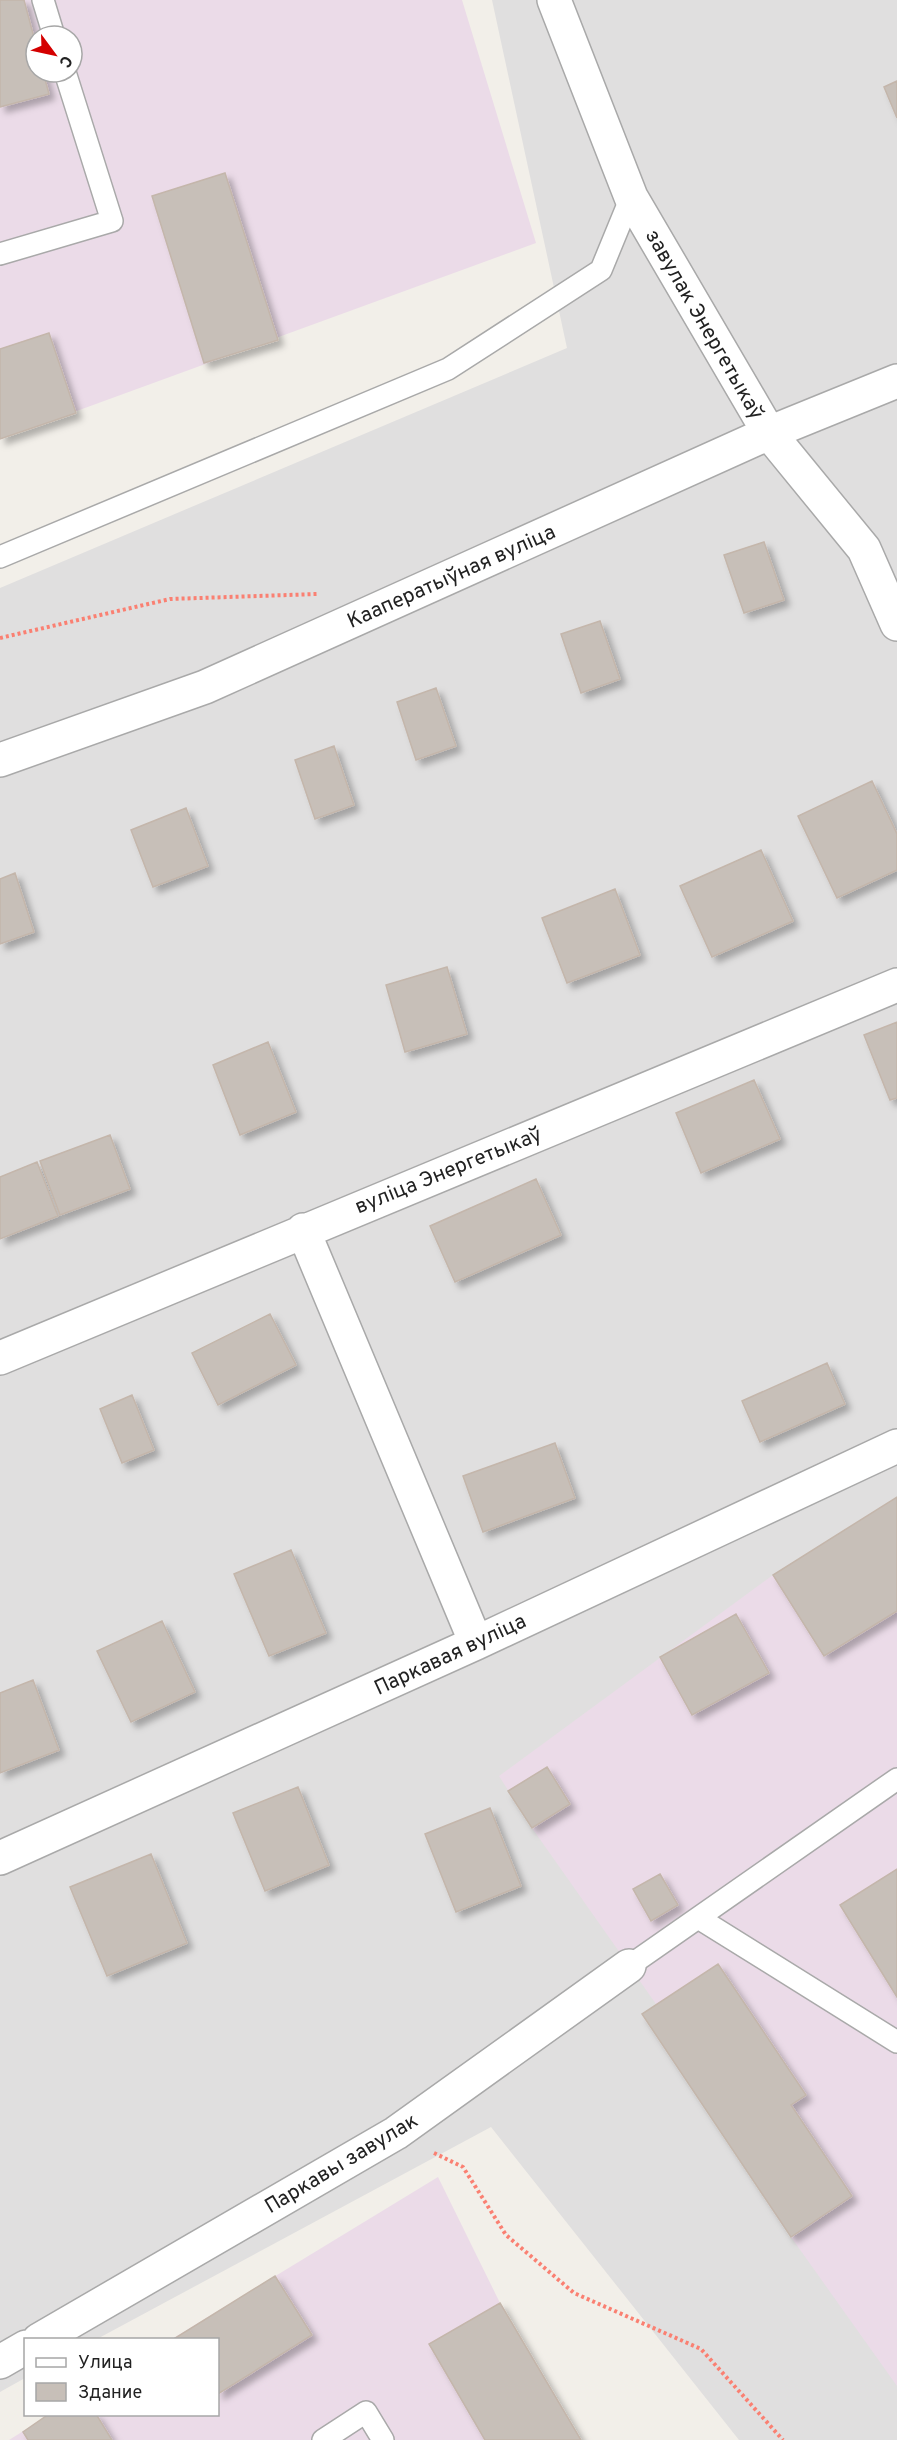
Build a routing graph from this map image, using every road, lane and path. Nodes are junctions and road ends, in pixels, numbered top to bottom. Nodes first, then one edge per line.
1 (43, 0) edge
2 (554, 0) edge
3 (50, 24) edge
4 (69, 84) edge
5 (631, 197) junction
6 (0, 254) edge
7 (897, 381) edge
8 (769, 433) junction
9 (0, 557) edge
10 (324, 593) dead end
11 (897, 624) edge
12 (0, 638) edge
13 (0, 760) edge
14 (897, 985) edge
15 (303, 1230) junction
16 (0, 1358) edge
17 (897, 1446) edge
18 (476, 1643) junction
19 (897, 1779) edge
20 (0, 1858) edge
21 (700, 1919) junction
22 (629, 1966) joint
23 (897, 2042) edge
24 (396, 2133) junction
25 (42, 2338) edge
26 (24, 2348) edge
27 (0, 2362) edge
28 (323, 2440) edge
29 (383, 2440) edge
30 (783, 2440) edge

1 - 3 lane
2 - 5 street, завулак Энергетыкаў
4 - 6 lane
5 - 8 street, завулак Энергетыкаў
5 - 9 lane
7 - 8 street, Кааператыўная вуліца
8 - 11 street, завулак Энергетыкаў
8 - 13 street, Кааператыўная вуліца
10 - 12 path
14 - 15 street, вуліца Энергетыкаў
15 - 16 street, вуліца Энергетыкаў
15 - 18 street
17 - 18 street, Паркавая вуліца
18 - 20 street, Паркавая вуліца
19 - 21 lane
21 - 22 lane
21 - 23 lane
22 - 24 street, Паркавы завулак
24 - 25 street, Паркавы завулак
24 - 30 path
26 - 27 street
28 - 29 lane

